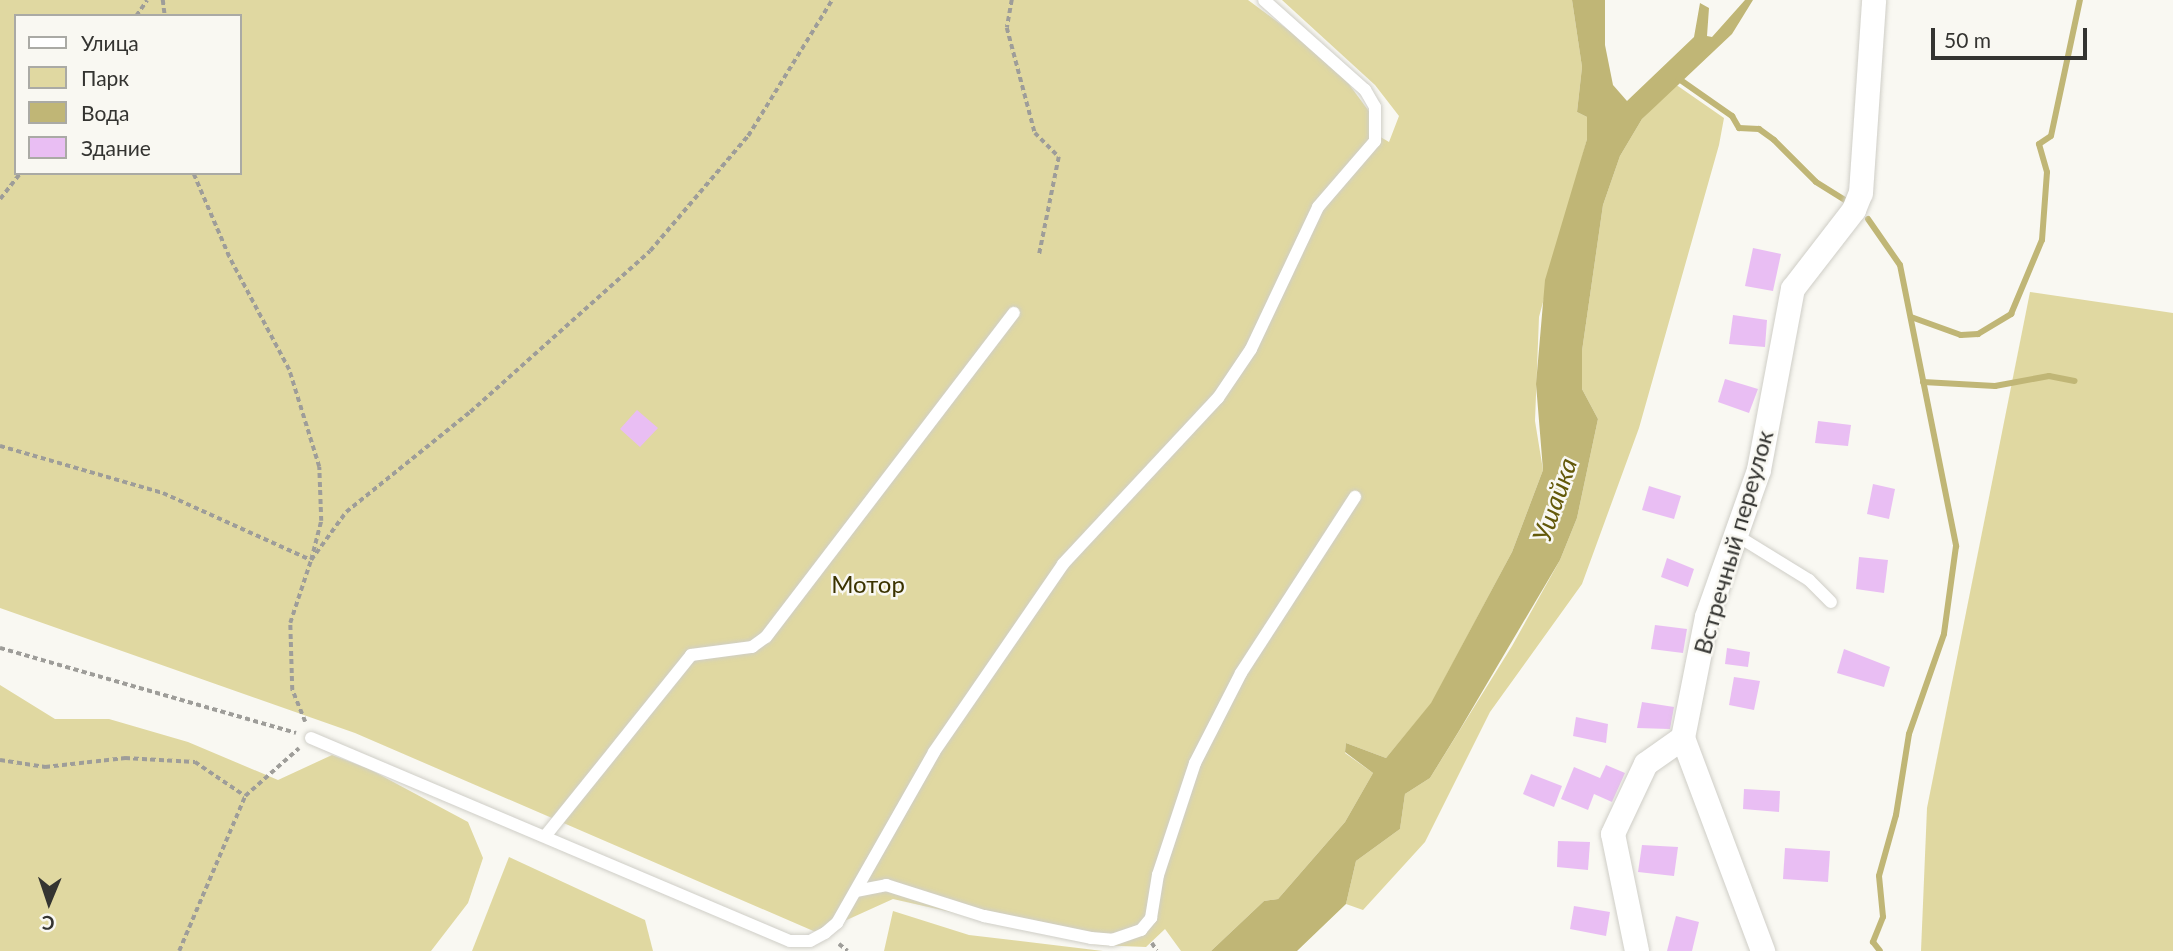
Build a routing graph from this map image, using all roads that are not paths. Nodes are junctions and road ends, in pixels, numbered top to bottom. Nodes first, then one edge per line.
1 (1264, 0) edge
2 (1874, 0) edge
3 (1014, 313) dead end
4 (1355, 497) dead end
5 (1737, 535) junction
6 (1831, 602) dead end
7 (311, 737) road end
8 (1683, 738) junction
9 (546, 835) junction
10 (856, 891) junction
11 (1637, 951) edge
12 (1763, 951) edge

1 - 10 lane
2 - 5 street, Встречный переулок
3 - 9 lane
4 - 10 lane
5 - 6 lane
5 - 8 street, Встречный переулок
7 - 9 lane
8 - 11 street
8 - 12 street
9 - 10 lane

